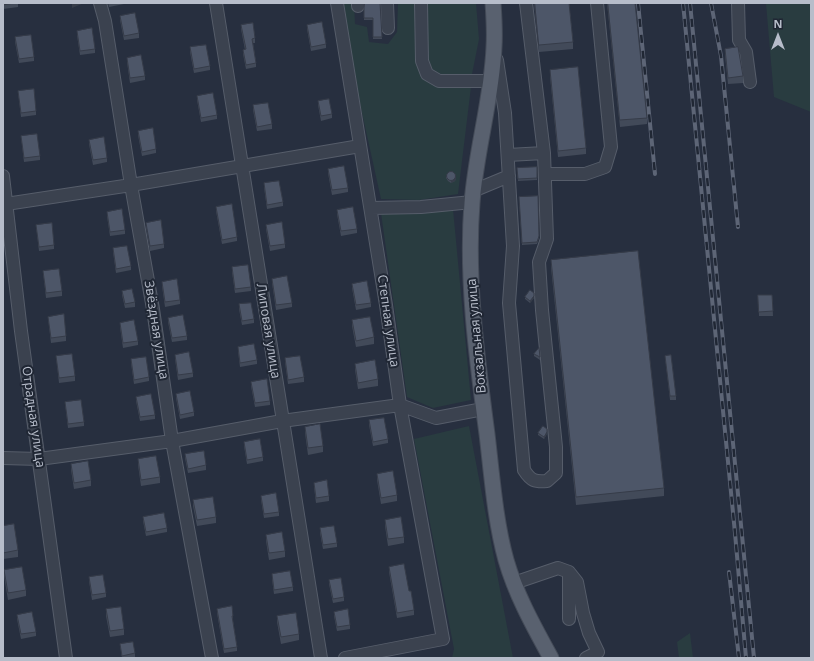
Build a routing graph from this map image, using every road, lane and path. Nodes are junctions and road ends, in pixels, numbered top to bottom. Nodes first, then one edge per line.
1 (100, 3) edge
2 (216, 3) edge
3 (337, 3) edge
4 (387, 3) edge
5 (421, 3) edge
6 (493, 3) edge
7 (526, 3) edge
8 (597, 3) edge
9 (738, 3) edge
10 (388, 28) dead end
11 (494, 47) junction
12 (491, 81) junction
13 (750, 82) dead end
14 (360, 146) junction
15 (544, 153) junction
16 (508, 155) junction
17 (242, 166) junction
18 (545, 174) junction
19 (3, 176) edge
20 (509, 176) junction
21 (131, 185) junction
22 (473, 196) junction
23 (6, 204) junction
24 (371, 208) junction
25 (400, 405) junction
26 (483, 409) junction
27 (282, 421) junction
28 (172, 441) junction
29 (3, 458) edge
30 (39, 459) junction
31 (569, 572) junction
32 (514, 583) junction
33 (569, 619) dead end
34 (66, 658) edge
35 (212, 658) edge
36 (320, 658) edge
37 (345, 658) edge
38 (551, 658) edge
39 (586, 658) edge

1 - 21 street, Звёздная улица
2 - 17 street, Липовая улица
3 - 14 street, Степная улица
4 - 10 street
5 - 12 street
6 - 11 main road, Вокзальная улица
7 - 15 street
8 - 18 street
9 - 13 street
11 - 12 main road, Вокзальная улица
11 - 16 street
12 - 22 main road, Вокзальная улица
14 - 17 street
14 - 24 street, Степная улица
15 - 16 street
15 - 18 street
16 - 20 street
17 - 21 street
17 - 27 street, Липовая улица
18 - 20 street
19 - 23 street, Отрадная улица
20 - 22 street
21 - 23 street
21 - 28 street, Звёздная улица
22 - 24 street
22 - 26 main road, Вокзальная улица
23 - 30 street, Отрадная улица
24 - 25 street, Степная улица
25 - 26 street
25 - 27 street
25 - 37 street, Степная улица
26 - 32 main road, Вокзальная улица
27 - 28 street
27 - 36 street, Липовая улица
28 - 30 street
28 - 35 street, Звёздная улица
29 - 30 street
30 - 34 street, Отрадная улица
31 - 32 street
31 - 33 street
31 - 39 street
32 - 38 main road, Вокзальная улица

